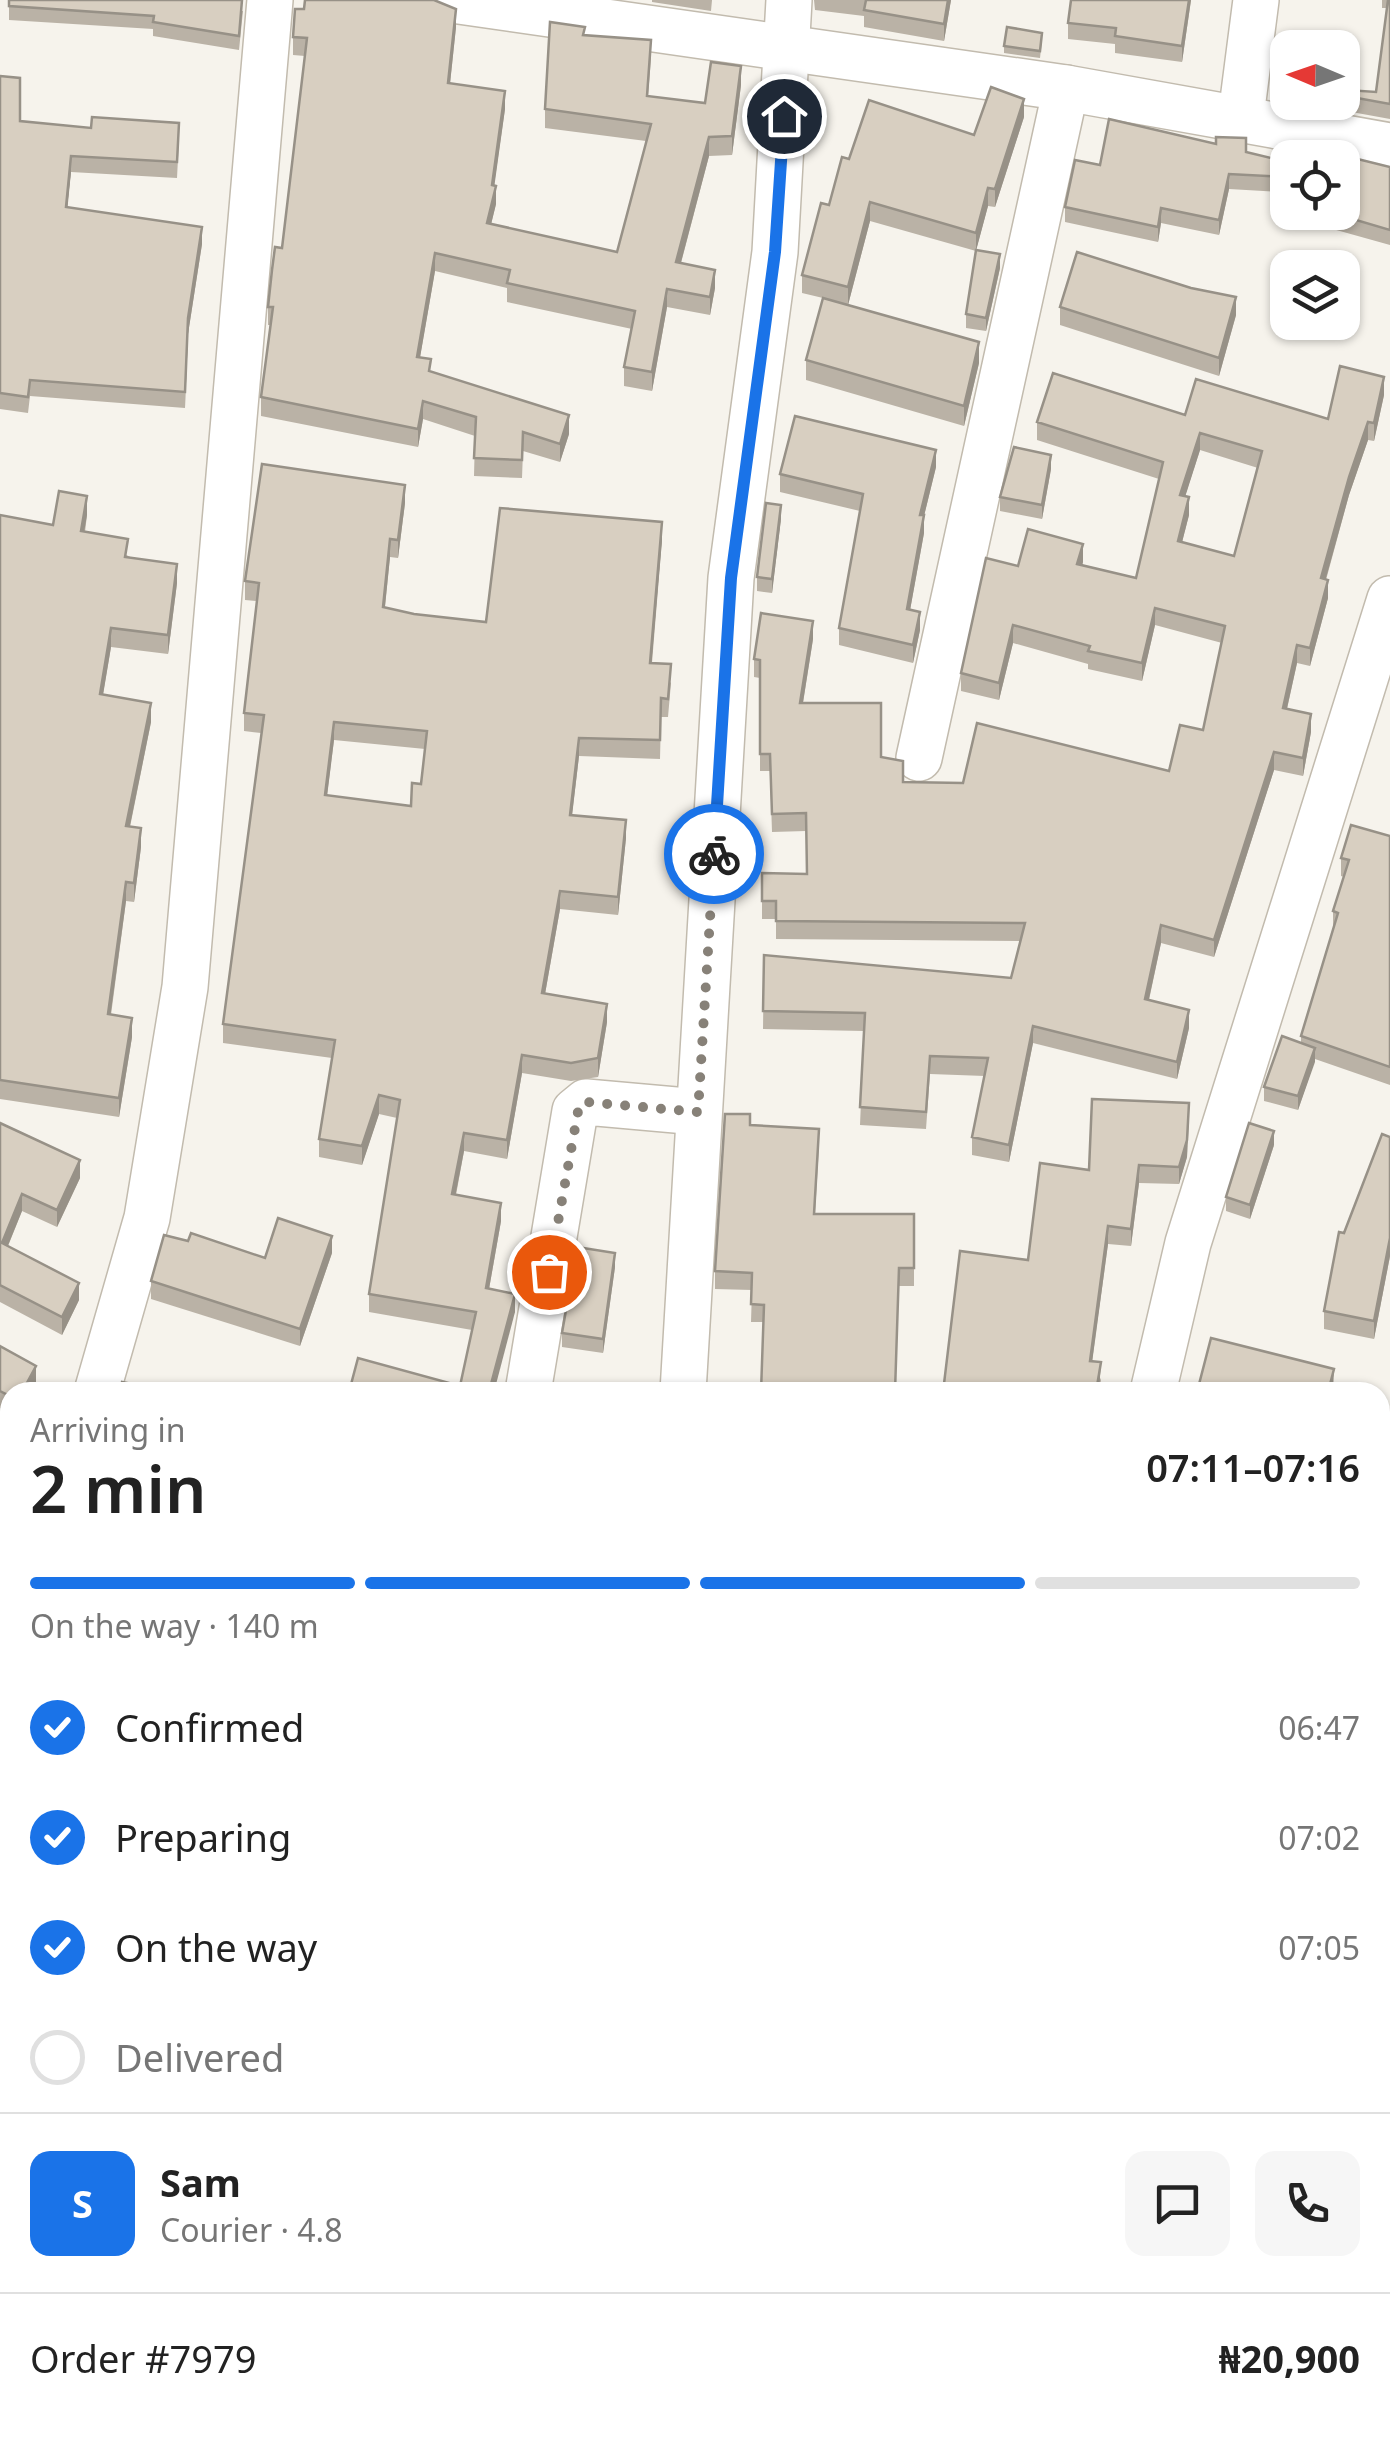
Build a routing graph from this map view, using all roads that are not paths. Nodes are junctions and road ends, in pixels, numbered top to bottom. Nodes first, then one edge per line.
1 (270, 0) edge
2 (452, 0) edge
3 (789, 0) edge
4 (1256, 0) edge
5 (788, 49) junction
6 (1066, 88) junction
7 (1242, 116) junction
8 (1390, 146) edge
9 (1390, 599) edge
10 (919, 758) dead end
11 (698, 1112) junction
12 (100, 1382) edge
13 (530, 1382) edge
14 (684, 1382) edge
15 (1154, 1382) edge

1 - 12 street
2 - 5 street
3 - 5 street
4 - 7 street
5 - 6 street
5 - 11 street
6 - 7 street
6 - 10 street
7 - 8 street
9 - 15 street
11 - 13 street
11 - 14 street

